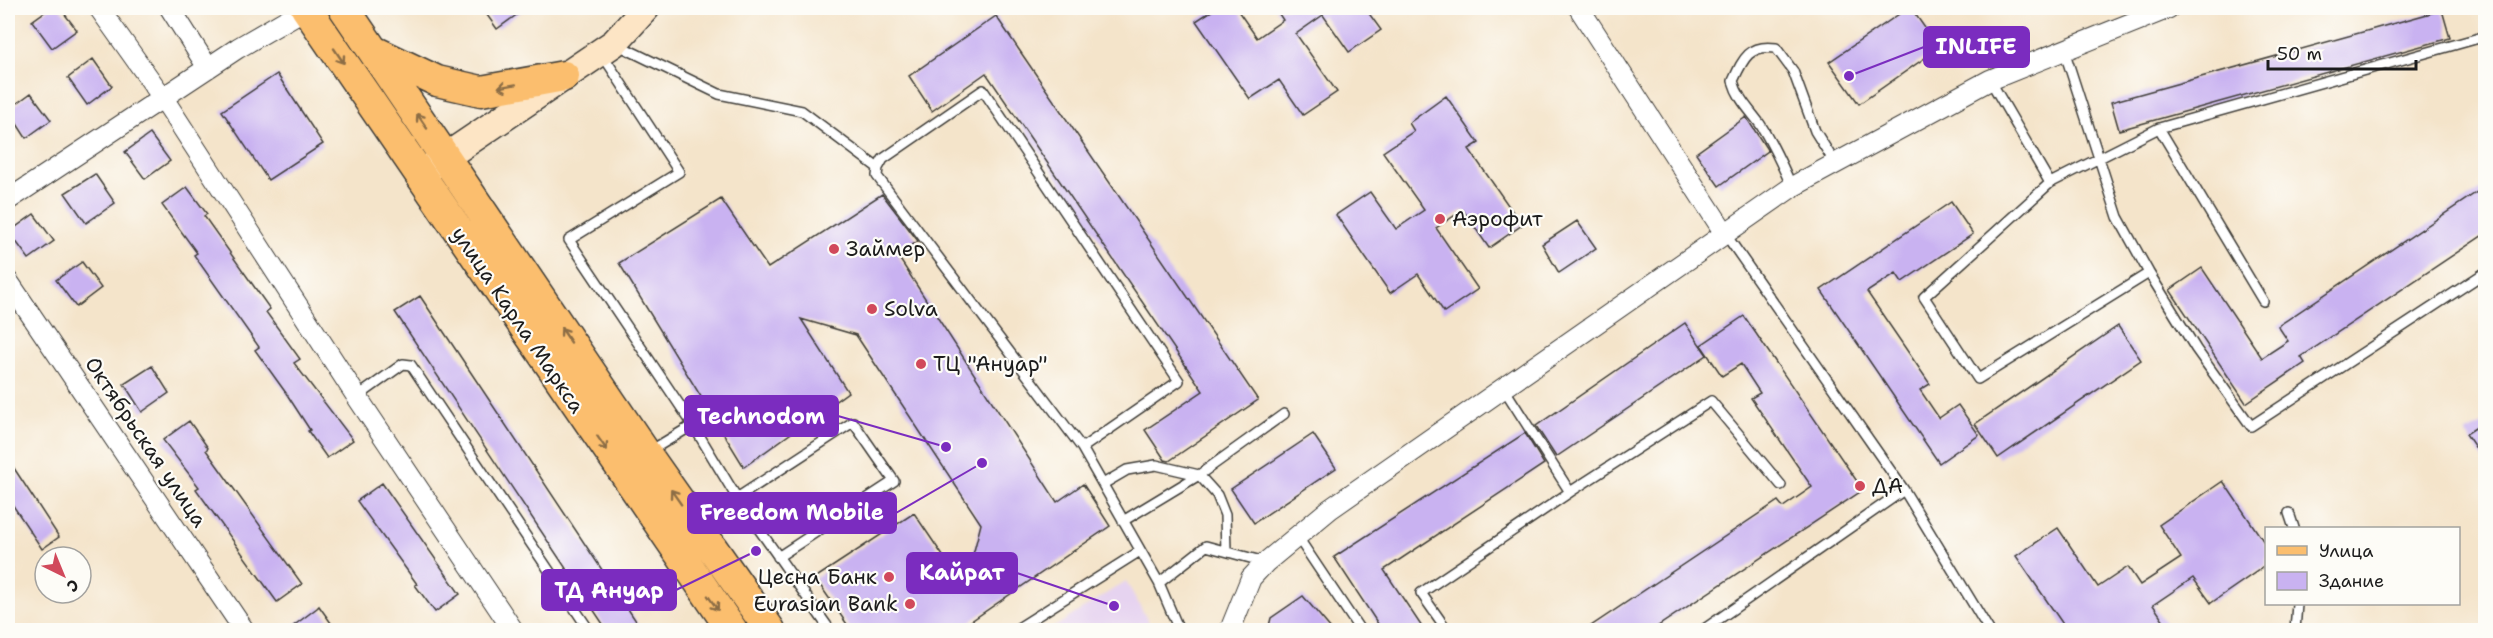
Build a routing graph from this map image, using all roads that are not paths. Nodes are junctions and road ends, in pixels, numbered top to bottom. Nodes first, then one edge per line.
1 (99, 8) edge
2 (170, 8) edge
3 (307, 8) edge
4 (344, 8) edge
5 (646, 8) edge
6 (1579, 8) edge
7 (2169, 8) edge
8 (2486, 36) edge
9 (607, 47) junction
10 (2064, 50) junction
11 (375, 52) junction
12 (208, 68) junction
13 (564, 76) junction
14 (1990, 80) junction
15 (163, 98) junction
16 (2160, 128) junction
17 (447, 157) junction
18 (2100, 157) junction
19 (1835, 163) junction
20 (878, 168) junction
21 (419, 175) junction
22 (2050, 183) junction
23 (1792, 187) junction
24 (8, 200) edge
25 (1724, 232) junction
26 (2486, 272) edge
27 (2149, 273) junction
28 (8, 280) edge
29 (2263, 301) dead end
30 (1503, 387) junction
31 (357, 397) junction
32 (1284, 414) dead end
33 (693, 425) junction
34 (1082, 447) junction
35 (646, 454) junction
36 (1199, 475) junction
37 (1103, 484) junction
38 (1781, 486) dead end
39 (1904, 490) junction
40 (1570, 492) junction
41 (737, 498) junction
42 (2289, 513) dead end
43 (1123, 520) junction
44 (2294, 527) edge
45 (1297, 536) junction
46 (1140, 551) junction
47 (1226, 551) junction
48 (778, 557) junction
49 (1266, 562) junction
50 (1159, 583) junction
51 (2296, 605) edge
52 (244, 630) edge
53 (513, 630) edge
54 (590, 630) edge
55 (732, 630) edge
56 (770, 630) edge
57 (830, 630) edge
58 (1015, 630) edge
59 (1179, 630) edge
60 (1230, 630) edge
61 (1360, 630) edge
62 (1447, 630) edge
63 (1704, 630) edge
64 (1989, 630) edge
65 (2295, 630) edge

1 - 15 street
2 - 12 street
3 - 12 street
3 -> 21 main road, улица Карла Маркса
4 - 11 main road, улица Карла Маркса
5 - 9 street
6 - 25 street
7 - 10 street
8 - 16 lane
9 - 13 street
9 - 20 lane
9 - 33 lane
10 - 14 street
10 - 18 lane
13 -> 11 main road
17 -> 11 main road, улица Карла Маркса
12 - 15 street
13 - 17 street
14 - 19 street
14 - 22 lane
15 - 24 street
15 - 31 street
16 - 18 lane
16 - 29 lane
17 - 21 street
35 -> 17 main road, улица Карла Маркса
18 - 22 lane
18 - 27 lane
19 - 23 street
19 - 23 lane
20 - 34 lane
20 - 34 lane
21 -> 55 main road, улица Карла Маркса
22 - 27 lane
23 - 25 street
25 - 30 street
25 - 39 lane
26 - 27 lane
28 - 52 street, Октябрьская улица
30 - 40 lane
30 - 45 street
31 - 53 street
31 - 54 lane
32 - 36 lane
33 - 35 lane
33 - 41 lane
34 - 37 lane
56 -> 35 main road, улица Карла Маркса
36 - 37 lane
36 - 43 lane
36 - 47 lane
37 - 43 lane
38 - 40 lane
39 - 63 lane
39 - 64 lane
40 - 62 lane
41 - 48 lane
41 - 48 lane
42 - 44 lane
43 - 46 lane
45 - 49 street
45 - 61 lane
46 - 50 lane
46 - 58 lane
47 - 49 lane
47 - 50 lane
48 - 57 lane
49 - 60 street
50 - 59 lane
51 - 65 lane

